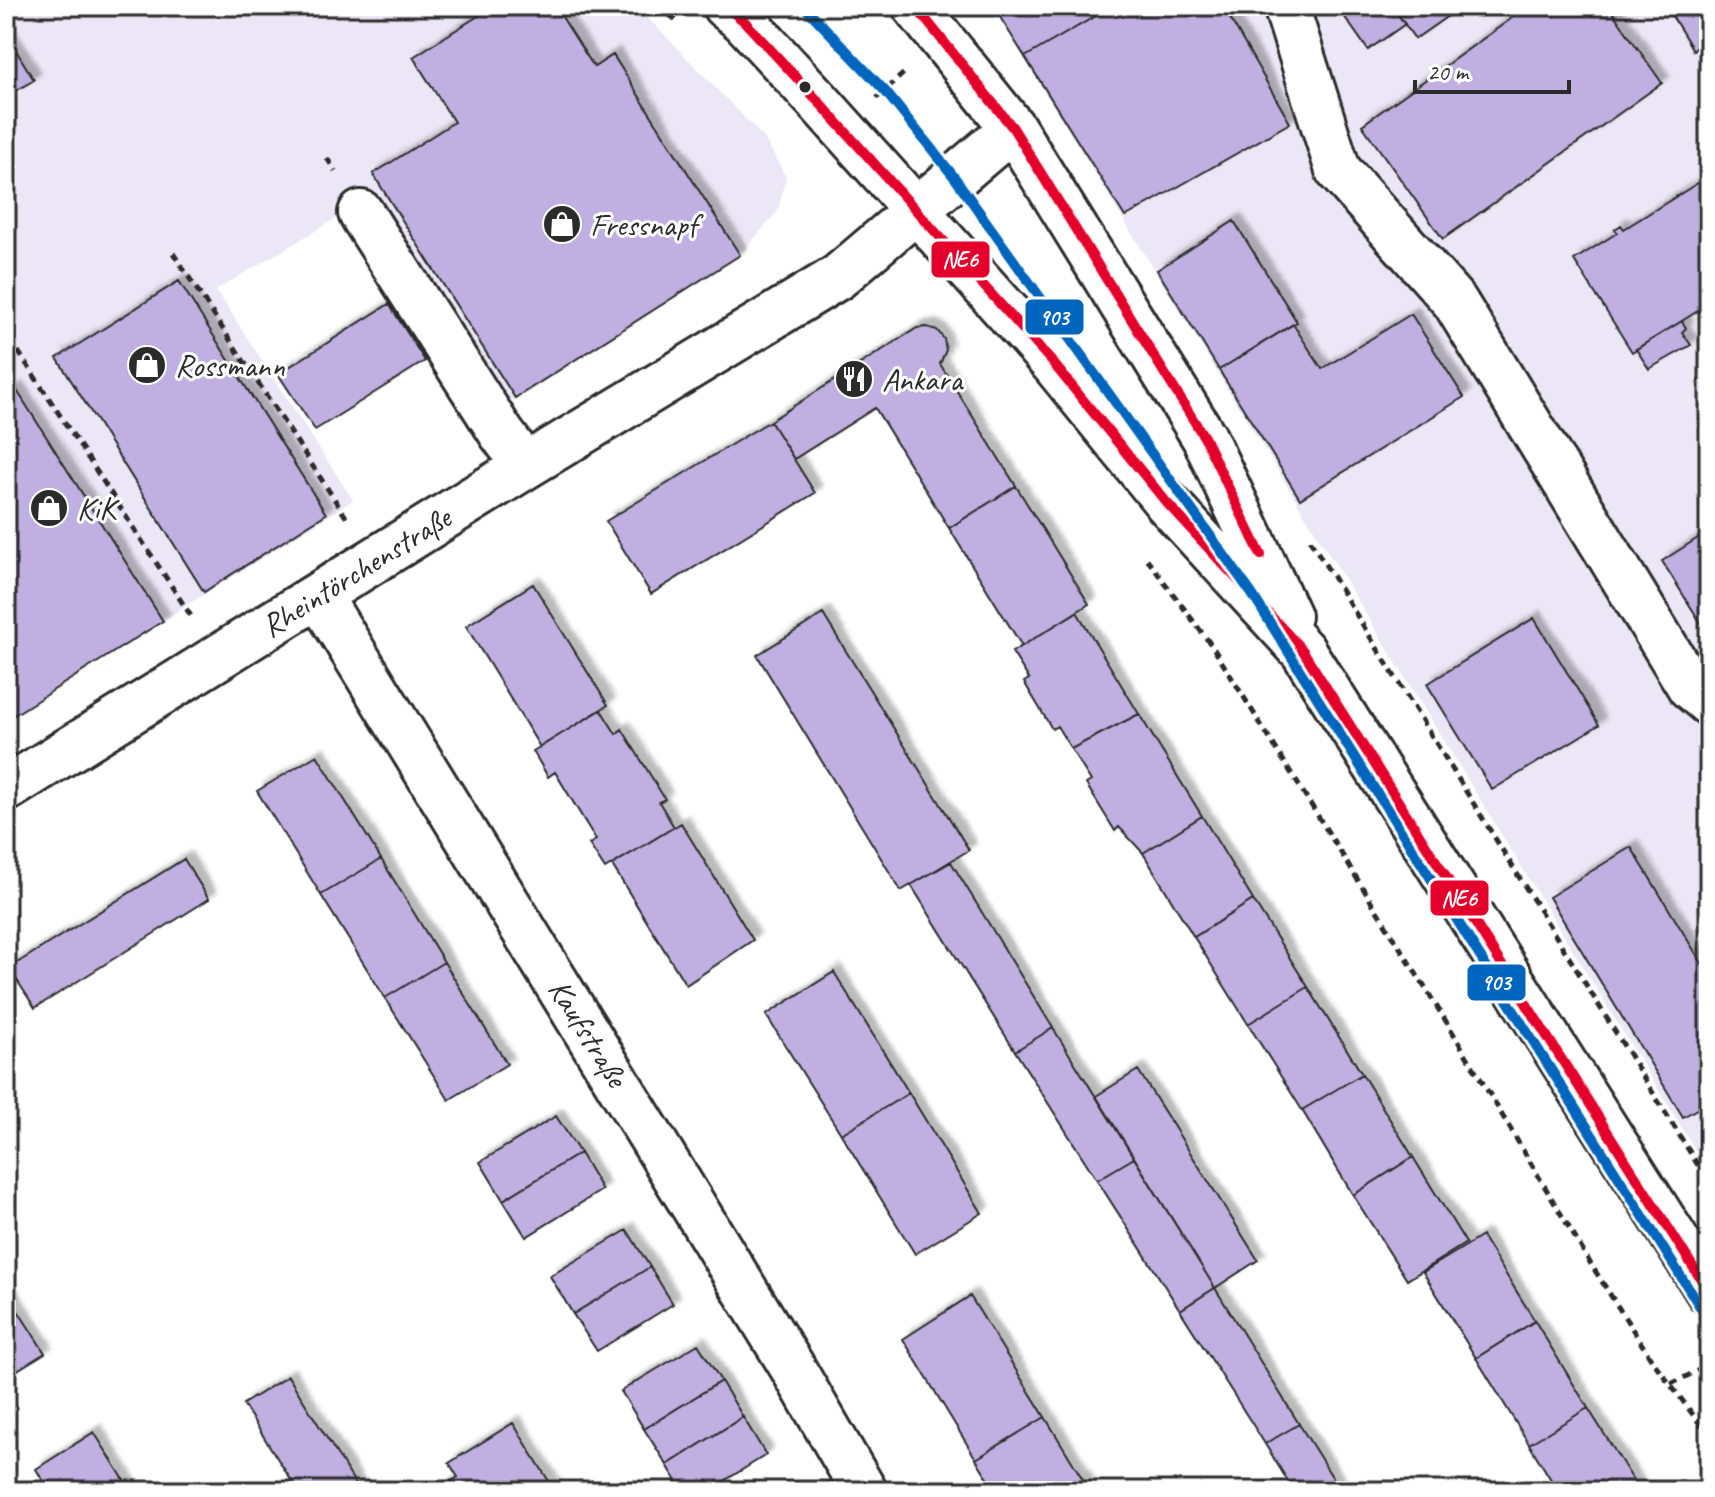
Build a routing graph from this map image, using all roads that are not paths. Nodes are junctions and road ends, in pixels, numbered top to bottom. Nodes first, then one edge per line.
1 (725, 6) edge
2 (1286, 6) edge
3 (928, 22) edge
4 (1013, 128) junction
5 (916, 211) junction
6 (361, 213) dead end
7 (526, 466) junction
8 (319, 596) junction
9 (1303, 651) junction
10 (1709, 703) edge
11 (6, 789) edge
12 (1709, 1292) edge
13 (846, 1485) edge

1 - 5 street
2 - 10 street
3 - 4 street
4 - 5 street, Rheintörchenstraße
4 - 9 street
5 - 7 street, Rheintörchenstraße
5 - 9 street
6 - 7 street
7 - 8 street, Rheintörchenstraße
8 - 11 street, Rheintörchenstraße
8 - 13 street, Kaufstraße
9 - 12 street

